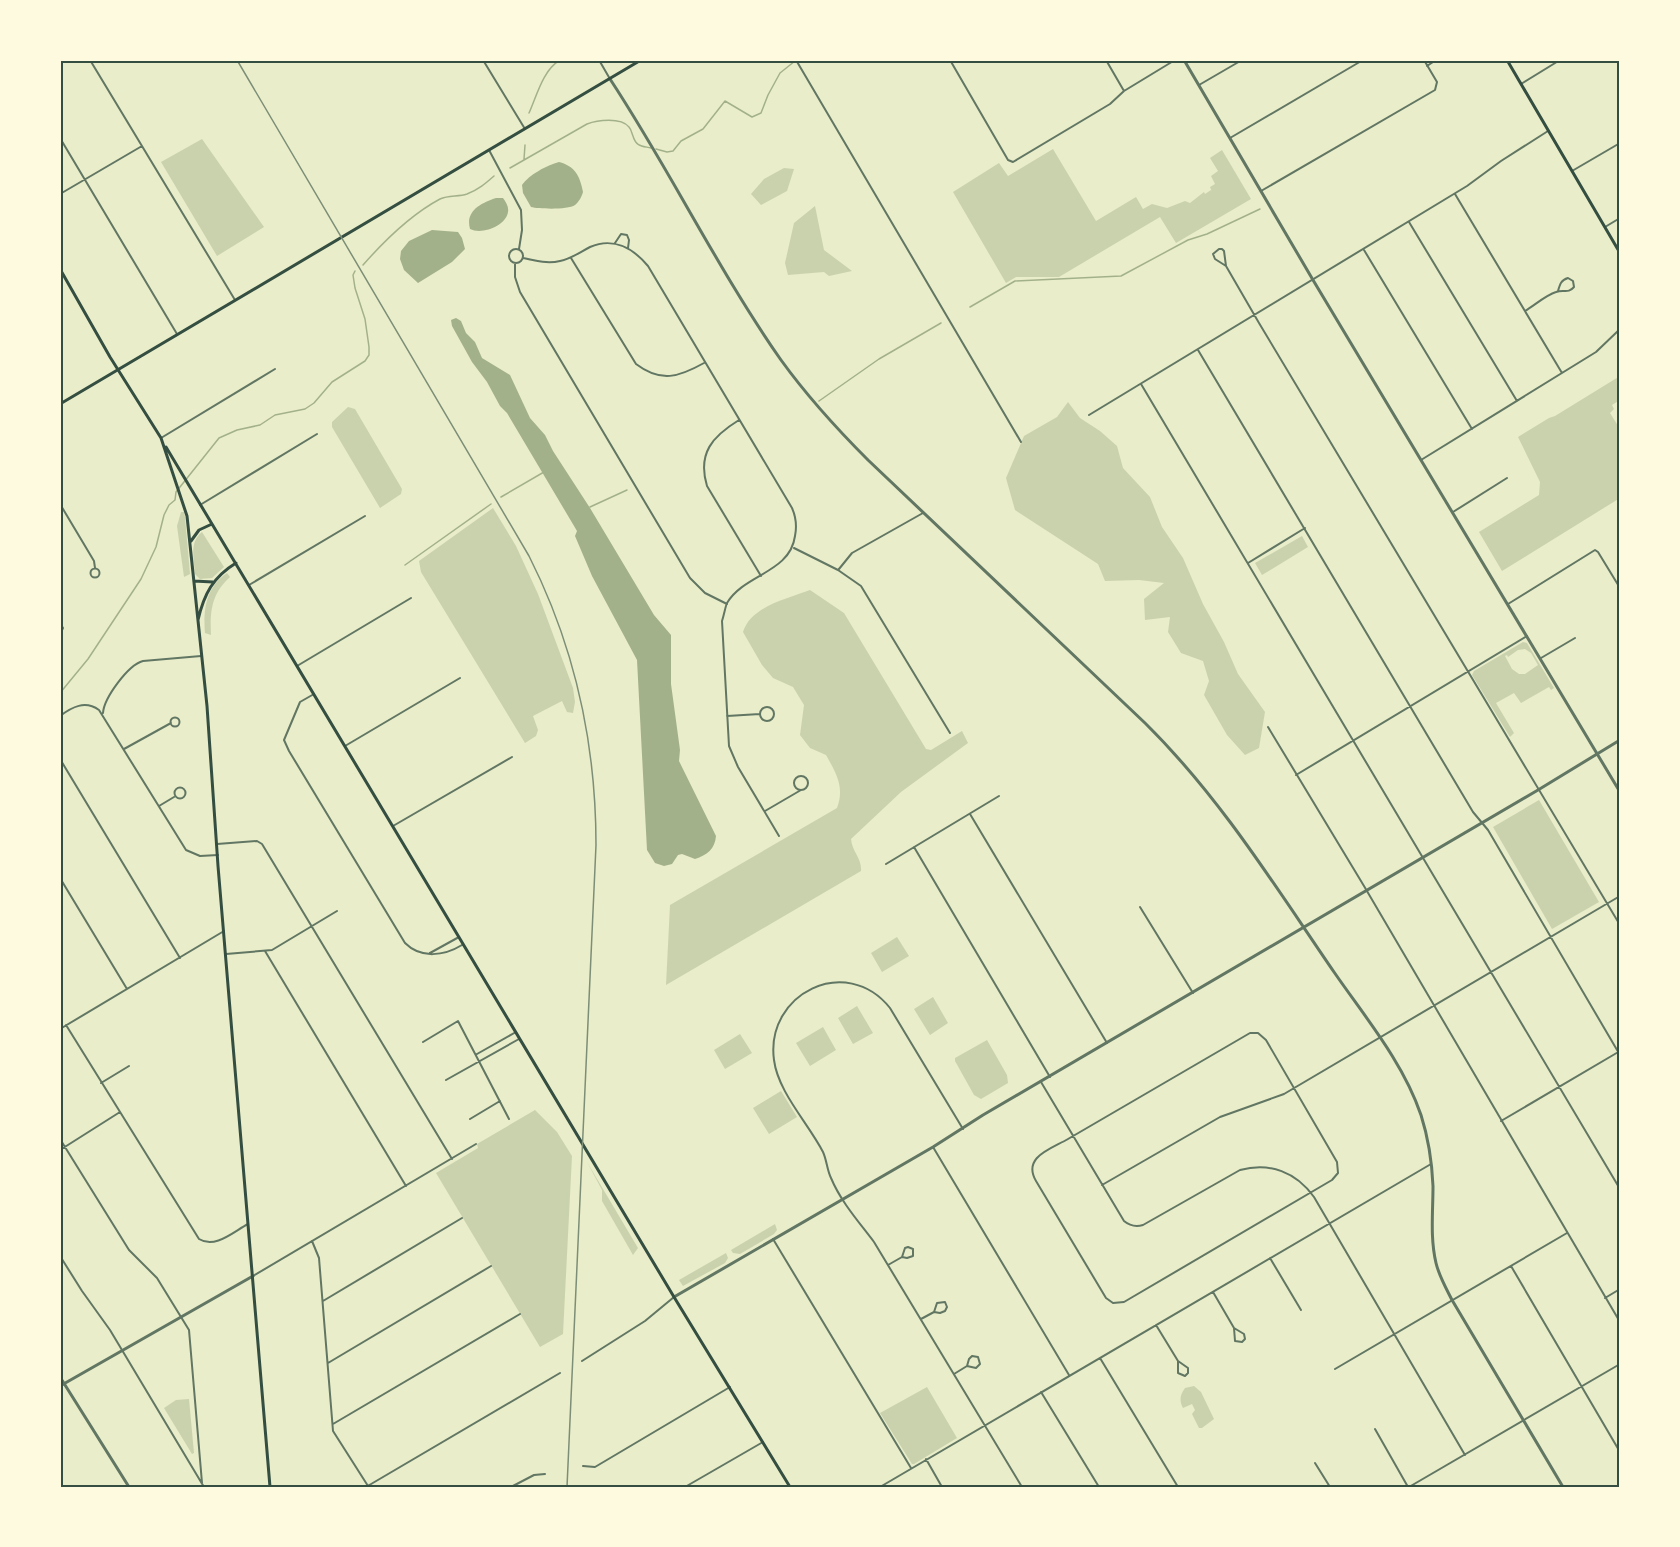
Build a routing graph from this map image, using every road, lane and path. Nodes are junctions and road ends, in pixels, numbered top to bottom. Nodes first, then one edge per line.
1 (90, 60) edge
2 (483, 60) edge
3 (599, 60) edge
4 (641, 60) edge
5 (950, 60) edge
6 (1106, 60) edge
7 (1174, 60) edge
8 (1184, 60) edge
9 (1242, 60) edge
10 (1363, 60) edge
11 (1424, 60) edge
12 (1436, 60) edge
13 (1506, 60) edge
14 (1560, 60) edge
15 (796, 61) edge
16 (1427, 66) junction
17 (610, 79) junction
18 (1521, 84) junction
19 (1199, 85) junction
20 (1124, 91) junction
21 (525, 129) junction
22 (1548, 131) junction
23 (60, 138) edge
24 (1230, 138) junction
25 (1620, 143) edge
26 (142, 146) junction
27 (489, 150) junction
28 (1572, 171) junction
29 (85, 180) junction
30 (1261, 191) junction
31 (60, 194) edge
32 (1455, 194) junction
33 (1620, 218) edge
34 (1409, 222) junction
35 (1605, 227) junction
36 (615, 243) junction
37 (628, 248) junction
38 (519, 249) junction
39 (1364, 250) junction
40 (1620, 253) edge
41 (523, 258) junction
42 (571, 258) junction
43 (515, 263) junction
44 (1226, 266) junction
45 (60, 269) edge
46 (1313, 280) junction
47 (1558, 291) junction
48 (235, 300) junction
49 (1525, 310) junction
50 (1255, 315) junction
51 (1620, 329) edge
52 (177, 334) junction
53 (1198, 350) junction
54 (705, 362) junction
55 (119, 369) junction
56 (275, 369) dead end
57 (1562, 373) junction
58 (1141, 384) junction
59 (1517, 401) junction
60 (60, 404) edge
61 (1089, 416) dead end
62 (740, 420) junction
63 (1472, 429) junction
64 (317, 434) dead end
65 (161, 438) junction
66 (1021, 442) dead end
67 (1421, 460) junction
68 (1507, 478) dead end
69 (60, 504) edge
70 (200, 505) junction
71 (1453, 512) junction
72 (923, 513) junction
73 (365, 516) dead end
74 (212, 524) junction
75 (1305, 528) junction
76 (190, 541) junction
77 (793, 548) junction
78 (236, 563) junction
79 (1248, 563) junction
80 (95, 568) dead end
81 (838, 570) junction
82 (761, 576) junction
83 (194, 581) junction
84 (213, 582) junction
85 (249, 585) junction
86 (1620, 588) edge
87 (411, 598) dead end
88 (727, 604) junction
89 (1508, 604) junction
90 (198, 621) junction
91 (60, 623) edge
92 (60, 634) edge
93 (1527, 636) junction
94 (1575, 638) dead end
95 (202, 656) junction
96 (1541, 658) junction
97 (297, 666) junction
98 (1468, 672) junction
99 (460, 678) dead end
100 (314, 694) junction
101 (1410, 706) junction
102 (761, 714) junction
103 (60, 716) edge
104 (104, 716) junction
105 (727, 716) junction
106 (171, 723) dead end
107 (1268, 727) dead end
108 (950, 732) dead end
109 (1354, 740) junction
110 (1620, 740) edge
111 (345, 746) junction
112 (124, 749) junction
113 (1598, 753) junction
114 (512, 756) dead end
115 (60, 759) edge
116 (1296, 775) junction
117 (801, 790) junction
118 (1538, 790) junction
119 (1620, 792) edge
120 (176, 796) dead end
121 (999, 796) dead end
122 (159, 806) junction
123 (765, 812) junction
124 (970, 814) junction
125 (1481, 824) junction
126 (393, 826) junction
127 (779, 836) dead end
128 (217, 844) junction
129 (914, 847) junction
130 (218, 855) junction
131 (1424, 857) junction
132 (886, 864) dead end
133 (60, 878) edge
134 (1366, 890) junction
135 (1620, 896) edge
136 (1607, 904) junction
137 (1140, 907) dead end
138 (337, 911) dead end
139 (1620, 925) edge
140 (312, 926) junction
141 (1304, 928) junction
142 (224, 931) junction
143 (459, 937) junction
144 (1551, 937) junction
145 (464, 944) junction
146 (265, 951) junction
147 (430, 953) junction
148 (226, 954) junction
149 (180, 958) junction
150 (1491, 972) junction
151 (127, 989) junction
152 (1193, 993) junction
153 (1433, 1005) junction
154 (66, 1025) junction
155 (60, 1029) edge
156 (516, 1032) junction
157 (1378, 1037) junction
158 (520, 1038) junction
159 (423, 1042) dead end
160 (1107, 1043) junction
161 (1619, 1052) edge
162 (476, 1054) junction
163 (480, 1061) junction
164 (129, 1066) dead end
165 (1050, 1077) junction
166 (446, 1080) dead end
167 (1041, 1082) junction
168 (101, 1083) junction
169 (1560, 1086) junction
170 (1294, 1088) junction
171 (500, 1101) junction
172 (120, 1112) junction
173 (470, 1119) dead end
174 (509, 1119) dead end
175 (1501, 1121) junction
176 (963, 1129) junction
177 (1073, 1136) junction
178 (60, 1139) edge
179 (476, 1144) dead end
180 (65, 1147) junction
181 (933, 1147) junction
182 (60, 1150) edge
183 (452, 1159) junction
184 (1431, 1164) junction
185 (1102, 1185) junction
186 (406, 1186) junction
187 (1620, 1189) edge
188 (1311, 1193) junction
189 (843, 1199) junction
190 (462, 1218) dead end
191 (1329, 1222) junction
192 (249, 1223) junction
193 (1567, 1233) junction
194 (773, 1239) junction
195 (312, 1241) junction
196 (60, 1256) edge
197 (902, 1257) dead end
198 (1270, 1258) junction
199 (888, 1265) junction
200 (491, 1266) dead end
201 (1511, 1266) junction
202 (253, 1276) junction
203 (1620, 1289) edge
204 (1212, 1292) junction
205 (674, 1297) junction
206 (1605, 1298) junction
207 (1452, 1300) junction
208 (322, 1301) junction
209 (1301, 1310) dead end
210 (934, 1311) junction
211 (520, 1314) dead end
212 (181, 1317) junction
213 (921, 1319) junction
214 (1620, 1322) edge
215 (1156, 1324) junction
216 (1234, 1328) junction
217 (1394, 1335) junction
218 (122, 1350) junction
219 (1100, 1357) junction
220 (582, 1361) dead end
221 (1178, 1361) junction
222 (328, 1363) junction
223 (1620, 1364) edge
224 (967, 1366) junction
225 (1335, 1369) dead end
226 (560, 1373) dead end
227 (954, 1374) junction
228 (1069, 1375) junction
229 (60, 1377) edge
230 (62, 1385) edge
231 (1581, 1386) junction
232 (730, 1387) junction
233 (1041, 1392) junction
234 (1523, 1420) junction
235 (333, 1424) junction
236 (984, 1425) junction
237 (1375, 1429) dead end
238 (763, 1442) junction
239 (1620, 1452) edge
240 (1465, 1455) junction
241 (926, 1460) junction
242 (1315, 1463) dead end
243 (583, 1466) dead end
244 (911, 1468) junction
245 (545, 1473) dead end
246 (202, 1483) junction
247 (367, 1486) edge
248 (129, 1487) edge
249 (204, 1487) edge
250 (270, 1487) edge
251 (511, 1487) edge
252 (685, 1487) edge
253 (790, 1487) edge
254 (880, 1487) edge
255 (942, 1487) edge
256 (1022, 1487) edge
257 (1099, 1487) edge
258 (1178, 1487) edge
259 (1330, 1487) edge
260 (1409, 1487) edge
261 (1563, 1487) edge

1 - 26 street
2 - 21 street
3 - 17 street
4 - 17 main road
5 - 20 street
6 - 20 street
7 - 20 street
8 - 19 street
9 - 19 street
10 - 24 street
11 - 16 street
12 - 16 street
13 - 18 main road
14 - 18 street
15 - 66 street
16 - 30 street
17 - 21 main road
17 - 72 street
18 - 22 main road
19 - 24 street
21 - 27 main road
22 - 28 main road
22 - 32 street
23 - 29 street
24 - 30 street
25 - 28 street
26 - 29 street
26 - 48 street
27 - 38 street
27 - 48 main road
28 - 35 main road
29 - 31 street
29 - 52 street
30 - 46 street
32 - 34 street
32 - 49 street
33 - 35 street
34 - 39 street
34 - 59 street
35 - 40 main road
36 - 37 street
36 - 37 street
36 - 42 street
37 - 54 street
38 - 41 street
38 - 43 street
39 - 46 street
39 - 63 street
41 - 42 street
41 - 43 street
42 - 54 street
43 - 88 street
44 - 44 street
44 - 50 street
45 - 55 main road
46 - 50 street
46 - 67 street
47 - 47 street
47 - 49 street
48 - 52 main road
49 - 57 street
50 - 53 street
50 - 98 street
51 - 57 street
52 - 55 main road
53 - 58 street
53 - 75 street
54 - 62 street
55 - 60 main road
55 - 65 main road
56 - 65 street
57 - 59 street
58 - 61 street
58 - 79 street
59 - 63 street
62 - 77 street
62 - 82 street
63 - 67 street
64 - 70 street
65 - 70 main road
65 - 76 main road
67 - 71 street
68 - 71 street
69 - 80 street
70 - 74 main road
71 - 89 street
72 - 81 street
72 - 141 street
73 - 85 street
74 - 76 main road
74 - 78 main road
75 - 79 street
75 - 101 street
76 - 83 main road
77 - 81 street
77 - 82 street
78 - 84 main road
78 - 85 main road
79 - 109 street
81 - 108 street
82 - 88 street
83 - 84 main road
83 - 90 main road
84 - 90 main road
85 - 97 main road
86 - 89 street
87 - 97 street
88 - 105 street
89 - 93 street
90 - 95 main road
91 - 92 street
93 - 96 street
93 - 98 street
94 - 96 street
95 - 104 street
95 - 128 main road
96 - 113 street
97 - 100 main road
98 - 101 street
98 - 118 street
99 - 111 street
100 - 111 main road
100 - 147 street
101 - 109 street
101 - 125 street
102 - 102 street
102 - 105 street
103 - 104 street
104 - 112 street
105 - 123 street
106 - 112 street
107 - 116 street
109 - 116 street
109 - 131 street
110 - 113 street
111 - 126 main road
112 - 122 street
113 - 118 street
113 - 119 street
114 - 126 street
115 - 149 street
116 - 134 street
117 - 117 street
117 - 123 street
118 - 125 street
118 - 136 street
120 - 122 street
121 - 124 street
122 - 130 street
123 - 127 street
124 - 129 street
124 - 160 street
125 - 131 street
125 - 144 street
126 - 143 main road
128 - 130 main road
128 - 140 street
129 - 132 street
129 - 165 street
130 - 142 main road
131 - 134 street
131 - 150 street
133 - 151 street
134 - 141 street
134 - 153 street
135 - 136 street
136 - 139 street
136 - 144 street
137 - 152 street
138 - 140 street
140 - 146 street
140 - 183 street
141 - 152 street
141 - 157 street
142 - 148 main road
142 - 149 street
143 - 145 main road
143 - 147 street
144 - 150 street
144 - 161 street
145 - 147 street
145 - 156 main road
146 - 148 street
146 - 186 street
148 - 192 main road
149 - 151 street
150 - 153 street
150 - 169 street
151 - 154 street
152 - 160 street
153 - 157 street
153 - 175 street
154 - 155 street
154 - 168 street
156 - 158 main road
156 - 162 street
157 - 170 street
157 - 184 street
158 - 163 street
158 - 205 main road
159 - 162 street
160 - 165 street
161 - 169 street
162 - 163 street
163 - 166 street
163 - 171 street
164 - 168 street
165 - 167 street
167 - 176 street
167 - 177 street
168 - 172 street
169 - 175 street
169 - 187 street
170 - 177 street
170 - 185 street
170 - 188 street
171 - 173 street
171 - 174 street
172 - 180 street
172 - 192 street
175 - 193 street
176 - 181 street
176 - 189 street
177 - 185 street
177 - 188 street
178 - 180 street
179 - 183 street
180 - 182 street
180 - 212 street
181 - 189 street
181 - 228 street
183 - 186 street
184 - 191 street
184 - 207 street
185 - 188 street
186 - 195 street
188 - 191 street
189 - 194 street
189 - 199 street
190 - 208 street
191 - 198 street
191 - 217 street
192 - 202 main road
193 - 201 street
193 - 206 street
194 - 205 street
194 - 244 street
195 - 202 street
195 - 208 street
196 - 218 street
197 - 199 street
198 - 204 street
198 - 209 street
199 - 213 street
200 - 222 street
201 - 207 street
201 - 231 street
202 - 212 street
202 - 250 main road
203 - 206 street
204 - 215 street
204 - 216 street
205 - 220 street
205 - 232 main road
206 - 214 street
207 - 217 street
207 - 234 street
208 - 222 street
210 - 210 street
210 - 213 street
211 - 235 street
212 - 218 street
212 - 246 street
213 - 227 street
215 - 219 street
215 - 221 street
216 - 216 street
217 - 225 street
217 - 240 street
218 - 230 street
218 - 246 street
219 - 228 street
219 - 258 street
221 - 221 street
222 - 235 street
223 - 231 street
224 - 224 street
224 - 227 street
226 - 247 street
227 - 236 street
228 - 233 street
229 - 230 street
230 - 248 street
231 - 234 street
231 - 239 street
232 - 238 main road
232 - 243 street
233 - 236 street
233 - 257 street
234 - 240 street
234 - 261 street
235 - 247 street
236 - 241 street
236 - 256 street
237 - 260 street
238 - 252 street
238 - 253 main road
240 - 260 street
241 - 244 street
241 - 255 street
242 - 259 street
244 - 254 street
245 - 251 street
246 - 249 street

